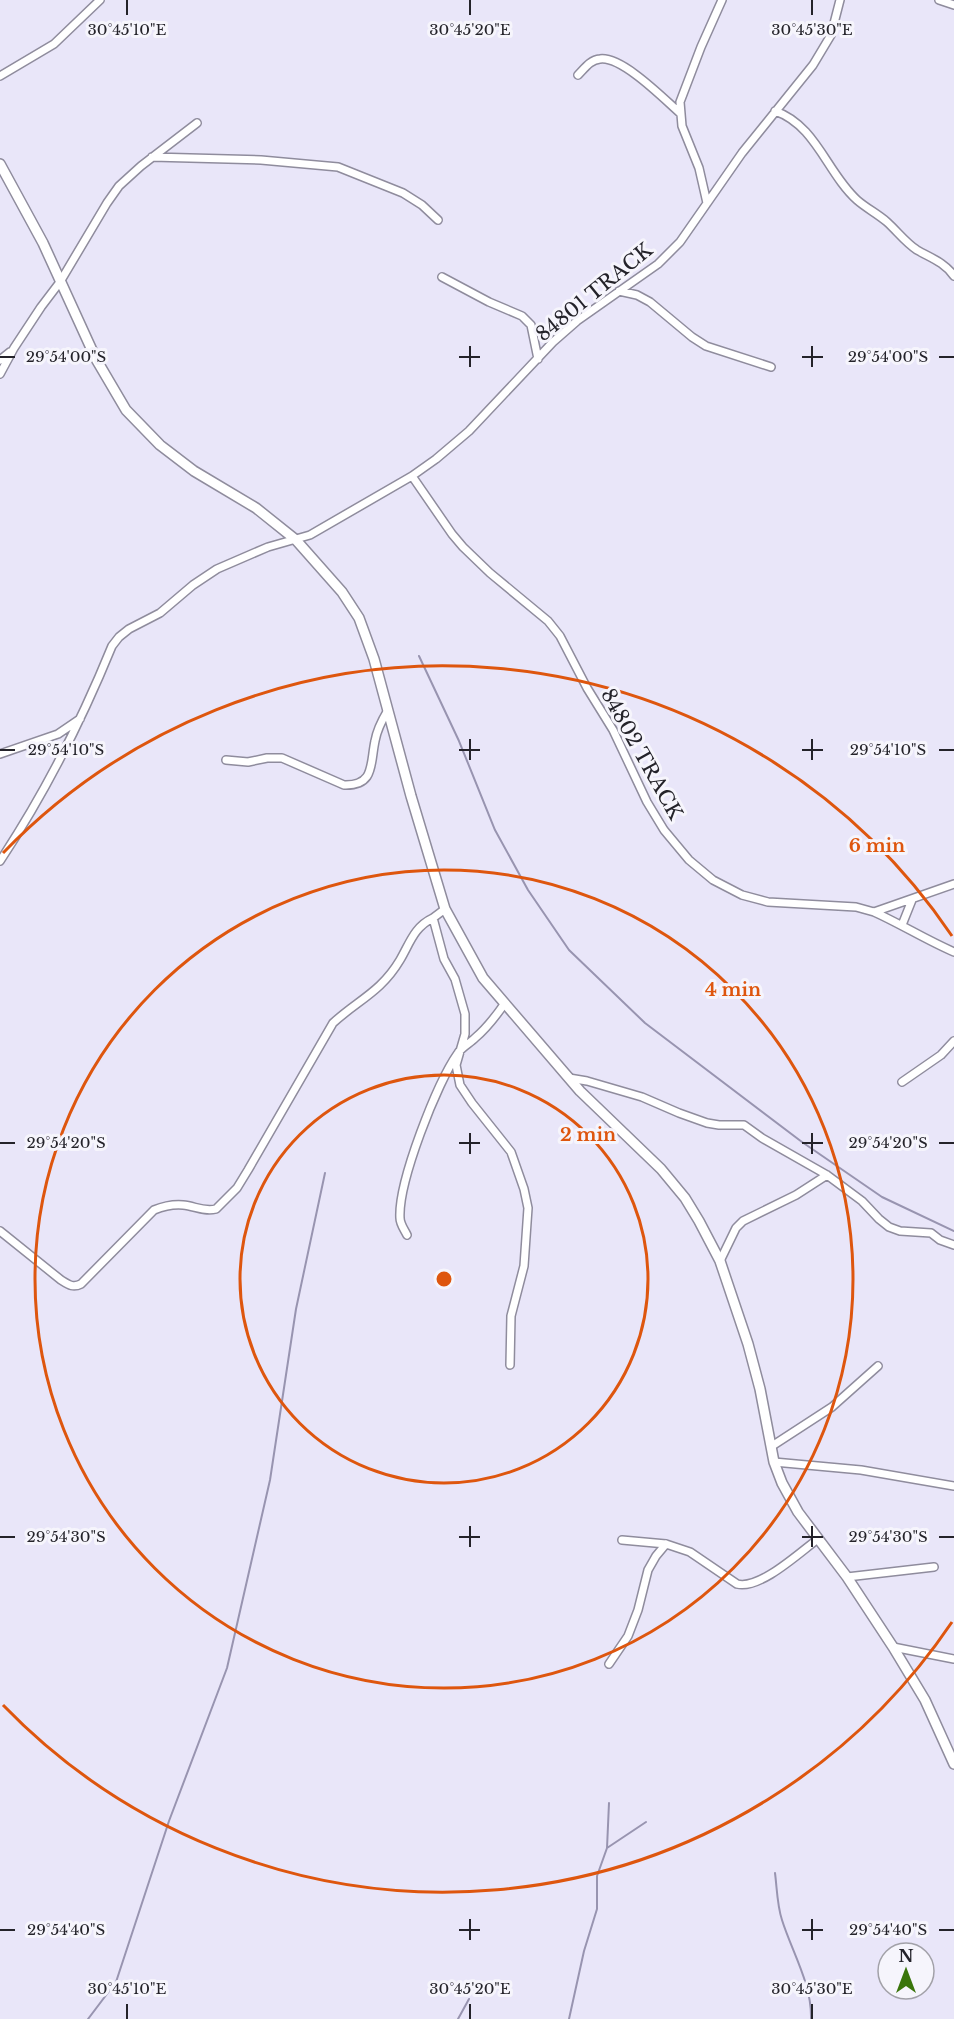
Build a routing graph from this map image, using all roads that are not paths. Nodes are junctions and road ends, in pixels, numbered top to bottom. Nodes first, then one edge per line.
1 (100, 0) edge
2 (722, 0) edge
3 (840, 0) edge
4 (939, 0) edge
5 (954, 5) edge
6 (578, 75) dead end
7 (0, 76) edge
8 (775, 111) junction
9 (680, 113) junction
10 (197, 123) dead end
11 (152, 158) junction
12 (0, 164) edge
13 (707, 203) junction
14 (438, 220) dead end
15 (954, 276) edge
16 (442, 277) dead end
17 (60, 282) junction
18 (619, 291) junction
19 (14, 348) junction
20 (538, 359) junction
21 (0, 360) edge
22 (771, 367) dead end
23 (0, 374) edge
24 (412, 476) junction
25 (296, 540) junction
26 (388, 710) junction
27 (81, 718) junction
28 (0, 754) edge
29 (226, 760) dead end
30 (0, 861) edge
31 (954, 884) edge
32 (912, 900) junction
33 (445, 909) junction
34 (874, 912) junction
35 (433, 918) junction
36 (902, 925) junction
37 (954, 952) edge
38 (505, 1003) junction
39 (954, 1041) edge
40 (459, 1051) junction
41 (569, 1078) junction
42 (902, 1082) dead end
43 (827, 1175) junction
44 (0, 1231) edge
45 (407, 1235) dead end
46 (954, 1245) edge
47 (720, 1261) junction
48 (510, 1365) dead end
49 (878, 1366) dead end
50 (772, 1446) junction
51 (774, 1462) junction
52 (954, 1486) edge
53 (818, 1539) junction
54 (622, 1540) dead end
55 (666, 1544) junction
56 (934, 1568) dead end
57 (847, 1577) junction
58 (893, 1647) junction
59 (954, 1659) edge
60 (609, 1664) dead end
61 (954, 1764) edge

1 - 7 street
2 - 9 street
3 - 8 street, 84801 TRACK
4 - 5 street
6 - 9 street
8 - 13 street, 84801 TRACK
8 - 15 street
9 - 13 street
10 - 11 street
11 - 14 street
11 - 17 street
12 - 17 street
13 - 18 street, 84801 TRACK
16 - 20 street
17 - 19 street
17 - 25 street
18 - 20 street, 84801 TRACK
18 - 22 street
19 - 21 street
19 - 23 street
20 - 24 street, 84801 TRACK
24 - 25 street, 84801 TRACK
24 - 34 street, 84802 TRACK
25 - 26 street
25 - 27 street, 84801 TRACK
26 - 29 street
26 - 33 street
27 - 28 street
27 - 30 street, 84801 TRACK
31 - 32 street, 84802 TRACK
32 - 34 street, 84802 TRACK
32 - 36 street
33 - 35 street
33 - 38 street
34 - 36 street
35 - 40 street
35 - 44 street
36 - 37 street
38 - 40 street
38 - 41 street
39 - 42 street
40 - 45 street
40 - 48 street
41 - 43 street
41 - 47 street
43 - 46 street
43 - 47 street
47 - 50 street
49 - 50 street
50 - 51 street
51 - 52 street
51 - 53 street
53 - 55 street
53 - 57 street
54 - 55 street
55 - 60 street
56 - 57 street
57 - 58 street
58 - 59 street
58 - 61 street

